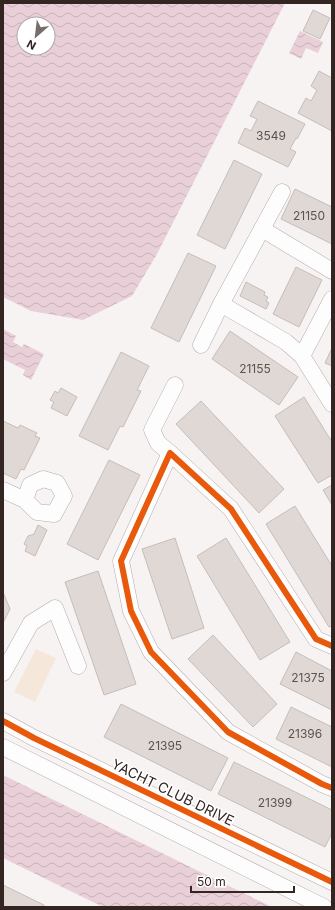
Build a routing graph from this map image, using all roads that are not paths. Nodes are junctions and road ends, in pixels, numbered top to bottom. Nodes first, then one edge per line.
1 (282, 192) dead end
2 (262, 229) junction
3 (332, 271) edge
4 (332, 299) edge
5 (221, 304) junction
6 (201, 345) dead end
7 (302, 356) junction
8 (175, 385) dead end
9 (332, 404) edge
10 (170, 453) junction
11 (3, 490) edge
12 (25, 500) dead end
13 (332, 646) edge
14 (78, 666) dead end
15 (3, 673) edge
16 (3, 722) edge
17 (3, 747) edge
18 (332, 788) edge
19 (332, 882) edge
20 (332, 895) edge
21 (332, 904) edge
22 (326, 907) edge

1 - 2 street
2 - 3 street
2 - 5 street
4 - 7 street
5 - 6 street
5 - 7 street
7 - 9 street
8 - 10 street
10 - 13 street
10 - 18 street
11 - 12 street
14 - 15 street
16 - 19 street, YACHT CLUB DRIVE
17 - 22 street
20 - 22 street
21 - 22 street

